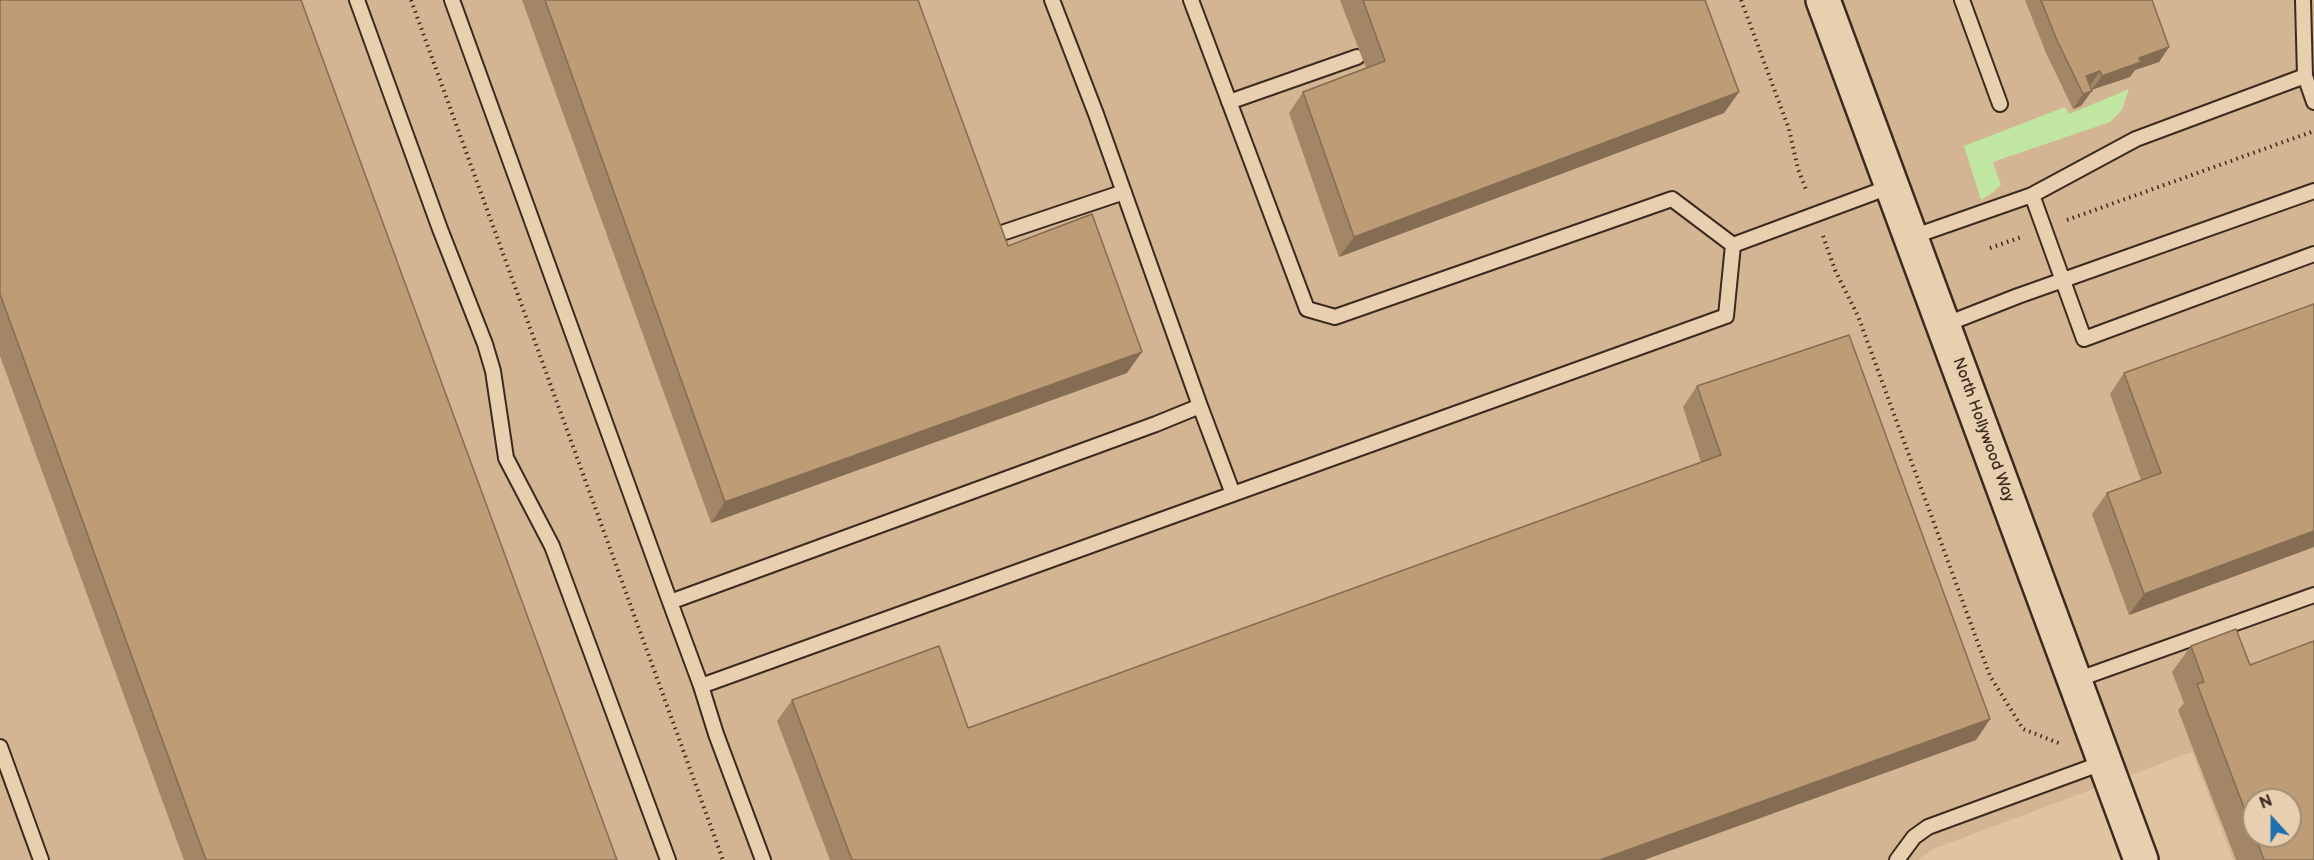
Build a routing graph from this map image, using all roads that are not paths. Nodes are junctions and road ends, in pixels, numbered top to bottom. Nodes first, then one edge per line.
1 (357, 0) edge
2 (452, 0) edge
3 (1052, 0) edge
4 (1191, 0) edge
5 (1823, 0) edge
6 (1962, 0) edge
7 (2303, 0) edge
8 (1357, 57) dead end
9 (2305, 76) junction
10 (1229, 102) junction
11 (2314, 102) edge
12 (2000, 104) dead end
13 (1893, 185) junction
14 (2314, 191) edge
15 (1124, 192) junction
16 (2032, 195) junction
17 (990, 237) edge
18 (1912, 237) junction
19 (1733, 245) junction
20 (2314, 254) edge
21 (2062, 280) junction
22 (1944, 325) junction
23 (1200, 406) junction
24 (1233, 494) junction
25 (2314, 595) edge
26 (670, 602) junction
27 (2076, 680) junction
28 (701, 686) junction
29 (0, 747) edge
30 (2105, 762) junction
31 (41, 860) edge
32 (668, 860) edge
33 (763, 860) edge
34 (1897, 860) edge
35 (2141, 860) edge

1 - 32 lane
2 - 26 lane
3 - 15 lane
4 - 10 lane
5 - 13 main road, North Hollywood Way
6 - 12 lane
7 - 9 lane
8 - 10 lane
9 - 11 lane
9 - 16 lane
10 - 19 lane
13 - 18 main road, North Hollywood Way
13 - 19 lane
14 - 21 lane
15 - 17 lane
15 - 23 lane
16 - 18 lane
16 - 21 lane
18 - 22 main road, North Hollywood Way
19 - 24 lane
20 - 21 lane
21 - 22 lane
22 - 27 main road, North Hollywood Way
23 - 24 lane
23 - 26 lane
24 - 28 lane
25 - 27 lane
26 - 28 lane
27 - 30 main road, North Hollywood Way
28 - 33 lane
29 - 31 lane
30 - 34 lane
30 - 35 main road, North Hollywood Way

